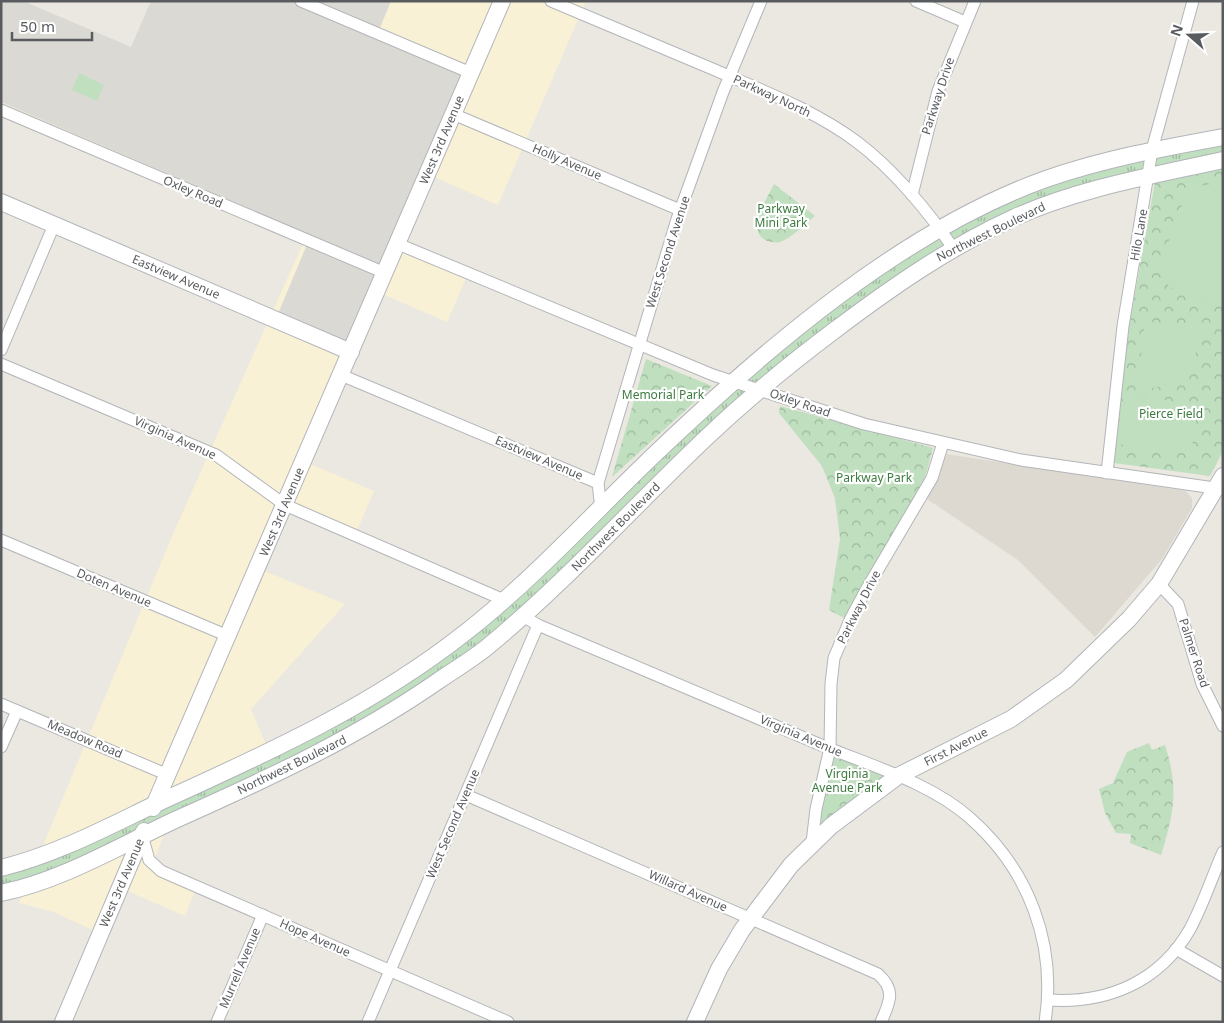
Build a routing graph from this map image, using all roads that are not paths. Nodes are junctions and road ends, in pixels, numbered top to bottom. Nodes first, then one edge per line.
1 (301, 1) edge
2 (502, 1) edge
3 (551, 1) edge
4 (761, 1) edge
5 (916, 1) edge
6 (975, 1) edge
7 (1193, 1) edge
8 (965, 22) junction
9 (471, 73) junction
10 (730, 76) junction
11 (1, 110) edge
12 (453, 114) junction
13 (1223, 137) edge
14 (1152, 150) junction
15 (1223, 160) edge
16 (1148, 176) junction
17 (912, 195) junction
18 (1, 202) edge
19 (680, 210) junction
20 (54, 225) junction
21 (940, 228) junction
22 (398, 244) junction
23 (953, 248) junction
24 (385, 273) junction
25 (638, 346) junction
26 (1, 350) edge
27 (351, 352) junction
28 (1, 364) edge
29 (341, 375) junction
30 (735, 381) junction
31 (761, 390) junction
32 (943, 443) junction
33 (1107, 473) junction
34 (598, 483) junction
35 (1221, 484) edge
36 (285, 505) junction
37 (601, 509) junction
38 (1, 540) edge
39 (1159, 584) junction
40 (504, 600) junction
41 (523, 616) junction
42 (538, 625) junction
43 (228, 636) junction
44 (1, 704) edge
45 (17, 711) junction
46 (1223, 726) edge
47 (1, 747) edge
48 (830, 748) junction
49 (168, 774) junction
50 (898, 776) junction
51 (466, 795) junction
52 (155, 804) junction
53 (142, 835) junction
54 (812, 843) junction
55 (1223, 852) edge
56 (1, 868) edge
57 (1, 893) edge
58 (263, 915) junction
59 (750, 918) junction
60 (1176, 949) junction
61 (390, 970) junction
62 (1223, 976) edge
63 (1048, 1000) junction
64 (63, 1022) edge
65 (217, 1022) edge
66 (368, 1022) edge
67 (508, 1022) edge
68 (695, 1022) edge
69 (881, 1022) edge
70 (1045, 1022) edge

1 - 9 street
2 - 9 main road, West 3rd Avenue
3 - 10 street, Parkway North
4 - 10 street, West Second Avenue
5 - 8 street
6 - 8 street, Parkway Drive
7 - 14 street, Hilo Lane
8 - 17 street, Parkway Drive
9 - 12 main road, West 3rd Avenue
10 - 17 street, Parkway North
10 - 19 street, West Second Avenue
11 - 24 street, Oxley Road
12 - 19 street, Holly Avenue
12 - 22 main road, West 3rd Avenue
13 - 14 main road, Northwest Boulevard
14 - 16 street, Hilo Lane
14 - 21 main road, Northwest Boulevard
15 - 16 main road, Northwest Boulevard
16 - 23 main road, Northwest Boulevard
16 - 33 street, Hilo Lane
17 - 21 street, Parkway North
18 - 20 main road, Eastview Avenue
19 - 25 street, West Second Avenue
20 - 26 street
20 - 27 main road, Eastview Avenue
21 - 23 street, Parkway North
21 - 30 main road, Northwest Boulevard
22 - 24 main road, West 3rd Avenue
22 - 25 street, Oxley Road
23 - 31 main road, Northwest Boulevard
24 - 27 main road, West 3rd Avenue
25 - 30 street, Oxley Road
25 - 34 street, West Second Avenue
27 - 29 main road, West 3rd Avenue
28 - 36 street, Virginia Avenue
29 - 34 street, Eastview Avenue
29 - 36 main road, West 3rd Avenue
30 - 31 street, Oxley Road
30 - 37 main road, Northwest Boulevard
31 - 32 street, Oxley Road
31 - 41 main road, Northwest Boulevard
32 - 33 street, Oxley Road
32 - 48 street, Parkway Drive
33 - 35 street, Oxley Road
34 - 37 street, West Second Avenue
35 - 39 main road, First Avenue
36 - 40 street, Virginia Avenue
36 - 43 main road, West 3rd Avenue
37 - 40 main road, Northwest Boulevard
38 - 43 street, Doten Avenue
39 - 46 street, Palmer Road
39 - 50 main road, First Avenue
40 - 52 main road, Northwest Boulevard
41 - 42 street, Virginia Avenue
41 - 53 main road, Northwest Boulevard
42 - 48 street, Virginia Avenue
42 - 51 street, West Second Avenue
43 - 49 main road, West 3rd Avenue
44 - 45 street, Meadow Road
45 - 47 street
45 - 49 street, Meadow Road
48 - 50 street, Virginia Avenue
48 - 54 street, Parkway Drive
49 - 52 main road, West 3rd Avenue
50 - 54 main road, First Avenue
50 - 63 street, Virginia Avenue
51 - 59 street, Willard Avenue
51 - 61 street, West Second Avenue
52 - 53 main road, West 3rd Avenue
52 - 56 main road, Northwest Boulevard
53 - 57 main road, Northwest Boulevard
53 - 58 street, Hope Avenue
53 - 64 main road, West 3rd Avenue
54 - 59 main road, First Avenue
55 - 60 street
58 - 61 street, Hope Avenue
58 - 65 street, Murrell Avenue
59 - 68 main road, First Avenue
59 - 69 street, Willard Avenue
60 - 62 street
60 - 63 street
61 - 66 street, West Second Avenue
61 - 67 street, Hope Avenue
63 - 70 street, Virginia Avenue

